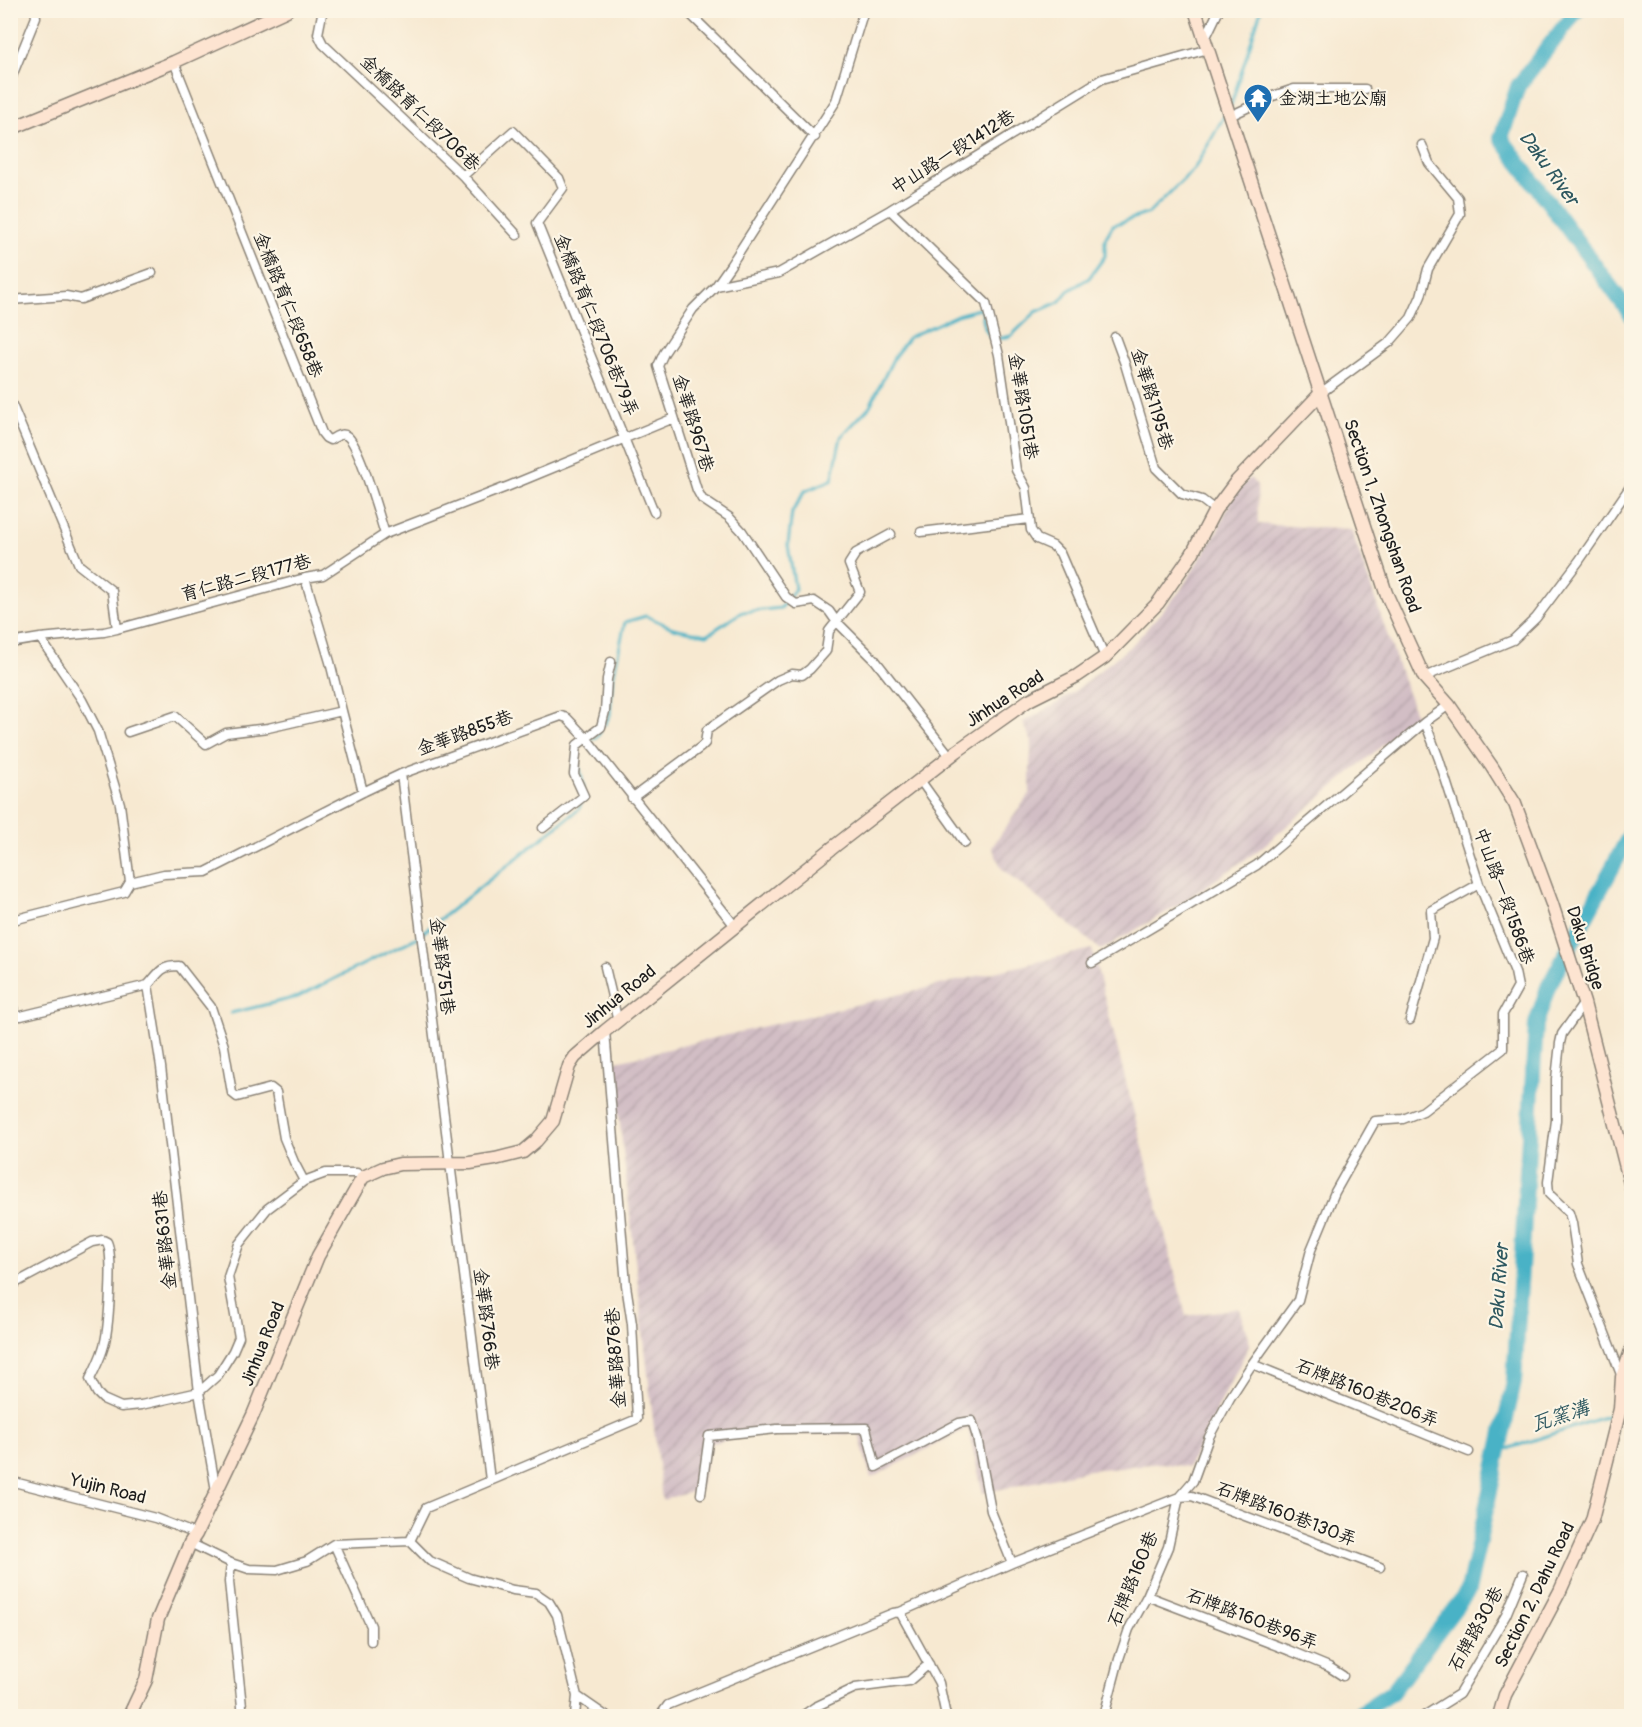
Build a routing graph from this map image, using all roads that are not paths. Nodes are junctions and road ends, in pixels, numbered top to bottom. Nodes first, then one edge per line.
1 (35, 10) edge
2 (287, 10) edge
3 (320, 10) edge
4 (686, 10) edge
5 (864, 10) edge
6 (1196, 10) edge
7 (1219, 10) edge
8 (1207, 44) junction
9 (174, 62) junction
10 (10, 81) edge
11 (1365, 89) dead end
12 (1230, 115) junction
13 (10, 129) edge
14 (815, 137) junction
15 (1422, 145) dead end
16 (463, 176) junction
17 (890, 210) junction
18 (517, 235) dead end
19 (152, 273) dead end
20 (716, 286) junction
21 (10, 300) edge
22 (1115, 338) dead end
23 (1322, 392) junction
24 (10, 400) edge
25 (674, 418) junction
26 (624, 439) junction
27 (1632, 484) edge
28 (1215, 510) junction
29 (654, 512) dead end
30 (1029, 519) junction
31 (921, 532) dead end
32 (385, 534) junction
33 (891, 534) dead end
34 (305, 578) junction
35 (836, 621) junction
36 (117, 629) junction
37 (40, 638) junction
38 (10, 643) edge
39 (1105, 657) junction
40 (611, 662) dead end
41 (1424, 677) junction
42 (1449, 705) junction
43 (342, 711) junction
44 (1425, 722) junction
45 (128, 732) dead end
46 (588, 741) junction
47 (950, 756) junction
48 (401, 774) junction
49 (920, 780) junction
50 (363, 792) junction
51 (632, 798) junction
52 (543, 828) dead end
53 (965, 843) dead end
54 (130, 882) junction
55 (1479, 884) junction
56 (1552, 904) joint
57 (11, 920) edge
58 (735, 926) junction
59 (1092, 963) dead end
60 (605, 967) dead end
61 (148, 985) junction
62 (10, 992) edge
63 (1584, 1003) junction
64 (1410, 1020) dead end
65 (618, 1022) junction
66 (605, 1030) junction
67 (450, 1163) junction
68 (363, 1177) junction
69 (304, 1181) junction
70 (1631, 1186) edge
71 (10, 1286) edge
72 (1632, 1348) edge
73 (1252, 1364) junction
74 (1622, 1377) junction
75 (198, 1392) junction
76 (1469, 1452) dead end
77 (490, 1480) junction
78 (10, 1481) edge
79 (216, 1491) junction
80 (700, 1494) dead end
81 (1179, 1497) junction
82 (193, 1538) junction
83 (410, 1541) junction
84 (334, 1544) junction
85 (231, 1563) junction
86 (1012, 1563) junction
87 (1380, 1567) dead end
88 (1523, 1574) dead end
89 (1147, 1596) junction
90 (900, 1612) junction
91 (372, 1641) dead end
92 (929, 1664) junction
93 (1343, 1676) dead end
94 (577, 1696) junction
95 (129, 1716) edge
96 (243, 1716) edge
97 (575, 1716) edge
98 (606, 1716) edge
99 (660, 1716) edge
100 (802, 1716) edge
101 (946, 1716) edge
102 (1104, 1716) edge
103 (1424, 1716) edge
104 (1499, 1716) edge

1 - 10 street
2 - 9 street
3 - 16 street, 金橋路育仁段706巷
4 - 14 street
5 - 14 street, 金華路967巷
6 - 8 street
7 - 8 street
8 - 12 street, Section 1, Zhongshan Road
8 - 17 street, 中山路一段1412巷
9 - 13 street
9 - 32 street, 金橋路育仁段658巷
11 - 12 street
12 - 23 street, Section 1, Zhongshan Road
14 - 20 street, 金華路967巷
15 - 23 street
16 - 18 street, 金橋路育仁段706巷
16 - 26 street, 金橋路育仁段706巷79弄
17 - 20 street, 中山路一段1412巷
17 - 30 street, 金華路1051巷
19 - 21 street
20 - 25 street, 金華路967巷
22 - 28 street, 金華路1195巷
23 - 28 street, Jinhua Road
23 - 41 street, Section 1, Zhongshan Road
24 - 36 street
25 - 26 street, 育仁路二段177巷
25 - 35 street, 金華路967巷
26 - 29 street, 金橋路育仁段706巷79弄
26 - 32 street, 育仁路二段177巷
27 - 41 street
28 - 39 street, Jinhua Road
30 - 31 street
30 - 39 street, 金華路1051巷
32 - 34 street, 育仁路二段177巷
33 - 35 street
34 - 36 street, 育仁路二段177巷
34 - 43 street
35 - 47 street, 金華路967巷
35 - 51 street
36 - 37 street, 育仁路二段177巷
37 - 38 street, 育仁路二段177巷
37 - 54 street
39 - 47 street, Jinhua Road
40 - 46 street
41 - 42 street, Section 1, Zhongshan Road
42 - 44 street
42 - 56 street, Section 1, Zhongshan Road
43 - 45 street
43 - 50 street
44 - 55 street, 中山路一段1586巷
44 - 59 street
46 - 48 street, 金華路855巷
46 - 51 street, 金華路855巷
46 - 52 street
47 - 49 street, Jinhua Road
48 - 50 street, 金華路855巷
48 - 67 street, 金華路751巷
49 - 53 street
49 - 58 street, Jinhua Road
50 - 54 street, 金華路855巷
51 - 58 street, 金華路855巷
54 - 57 street, 金華路855巷
55 - 64 street
55 - 73 street, 中山路一段1586巷
56 - 63 street, Daku Bridge
58 - 65 street, Jinhua Road
60 - 65 street
61 - 62 street
61 - 69 street
61 - 75 street, 金華路631巷
63 - 70 street, Daku Bridge
63 - 74 street
65 - 66 street, Jinhua Road
66 - 67 street, Jinhua Road
66 - 77 street, 金華路876巷
67 - 68 street, Jinhua Road
67 - 77 street, 金華路766巷
68 - 69 street
68 - 79 street, Jinhua Road
69 - 75 street
71 - 75 street
72 - 74 street, Section 2, Dahu Road
73 - 76 street, 石牌路160巷206弄
73 - 81 street, 石牌路160巷
74 - 104 street, Section 2, Dahu Road
75 - 79 street, 金華路631巷
77 - 83 street, 金華路876巷
78 - 82 street, Yujin Road
79 - 82 street, Jinhua Road
80 - 86 street
81 - 86 street
81 - 87 street, 石牌路160巷130弄
81 - 89 street, 石牌路160巷
82 - 85 street, Yujin Road
82 - 95 street, Jinhua Road
83 - 84 street
83 - 94 street
84 - 85 street, Yujin Road
84 - 91 street
85 - 96 street
86 - 90 street
88 - 103 street, 石牌路30巷
89 - 93 street, 石牌路160巷96弄
89 - 102 street, 石牌路160巷
90 - 92 street
90 - 99 street
92 - 100 street
92 - 101 street
94 - 97 street
94 - 98 street

